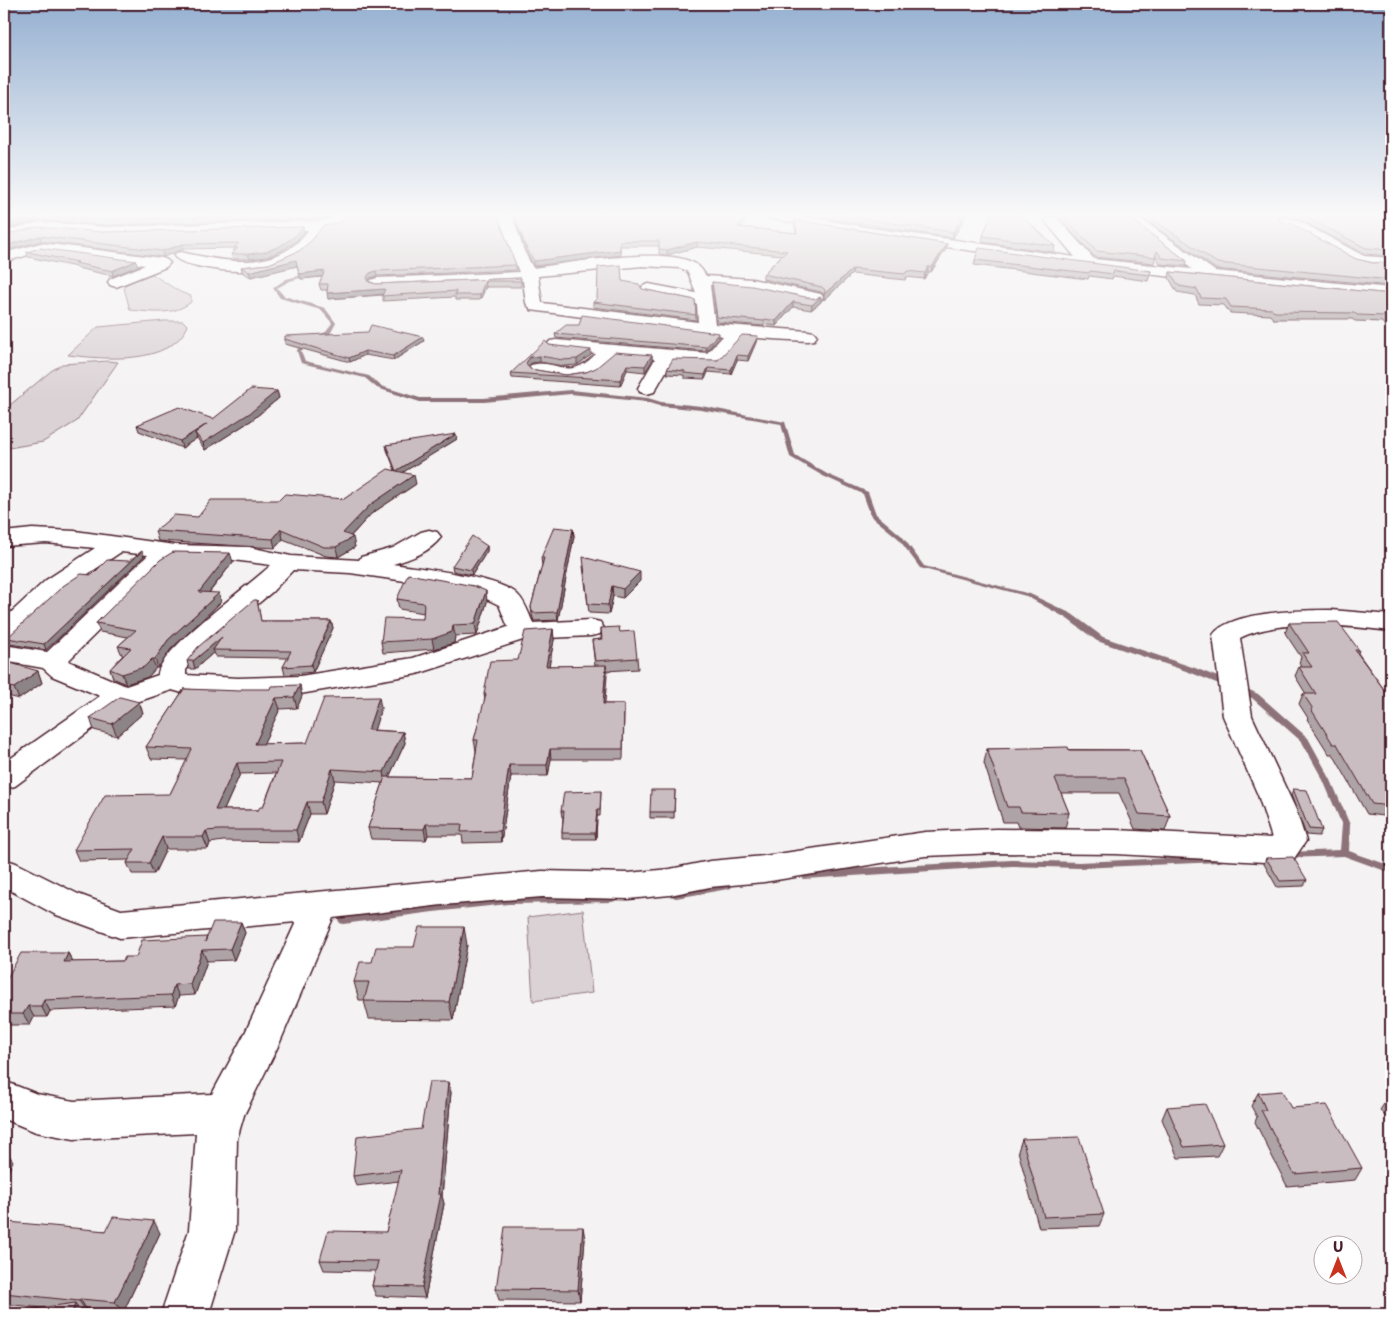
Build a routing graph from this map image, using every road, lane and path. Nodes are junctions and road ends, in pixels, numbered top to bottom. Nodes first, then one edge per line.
1 (528, 275) edge
2 (132, 276) edge
3 (517, 276) edge
4 (698, 276) edge
5 (1207, 276) edge
6 (1212, 276) joint
7 (701, 280) junction
8 (116, 282) dead end
9 (377, 282) edge
10 (649, 289) edge
11 (1391, 293) edge
12 (815, 297) edge
13 (704, 301) junction
14 (706, 329) junction
15 (736, 332) junction
16 (808, 336) dead end
17 (556, 345) edge
18 (610, 350) junction
19 (666, 355) junction
20 (537, 369) edge
21 (647, 388) dead end
22 (429, 537) dead end
23 (4, 538) edge
24 (117, 544) junction
25 (175, 552) junction
26 (287, 563) junction
27 (354, 565) junction
28 (1391, 623) edge
29 (591, 628) dead end
30 (523, 631) junction
31 (4, 633) edge
32 (4, 653) edge
33 (54, 661) junction
34 (172, 680) junction
35 (125, 696) junction
36 (4, 778) edge
37 (4, 872) edge
38 (321, 906) junction
39 (4, 1100) edge
40 (224, 1113) junction
41 (185, 1314) edge

1 - 14 street
2 - 8 street
3 - 9 street
4 - 7 street
5 - 6 street
6 - 11 street
7 - 12 street
7 - 13 street
10 - 13 street
13 - 14 street
14 - 15 street
15 - 16 street
15 - 19 street
17 - 18 street
18 - 19 street
18 - 20 street
19 - 21 street
22 - 27 street
23 - 24 street
24 - 25 street
24 - 31 street
25 - 26 street
25 - 33 street
26 - 27 street
26 - 34 street
27 - 30 street
28 - 38 street
29 - 30 street
30 - 34 street
32 - 33 street
33 - 35 street
34 - 35 street
35 - 36 street
37 - 38 street
38 - 40 street
39 - 40 street
40 - 41 street

